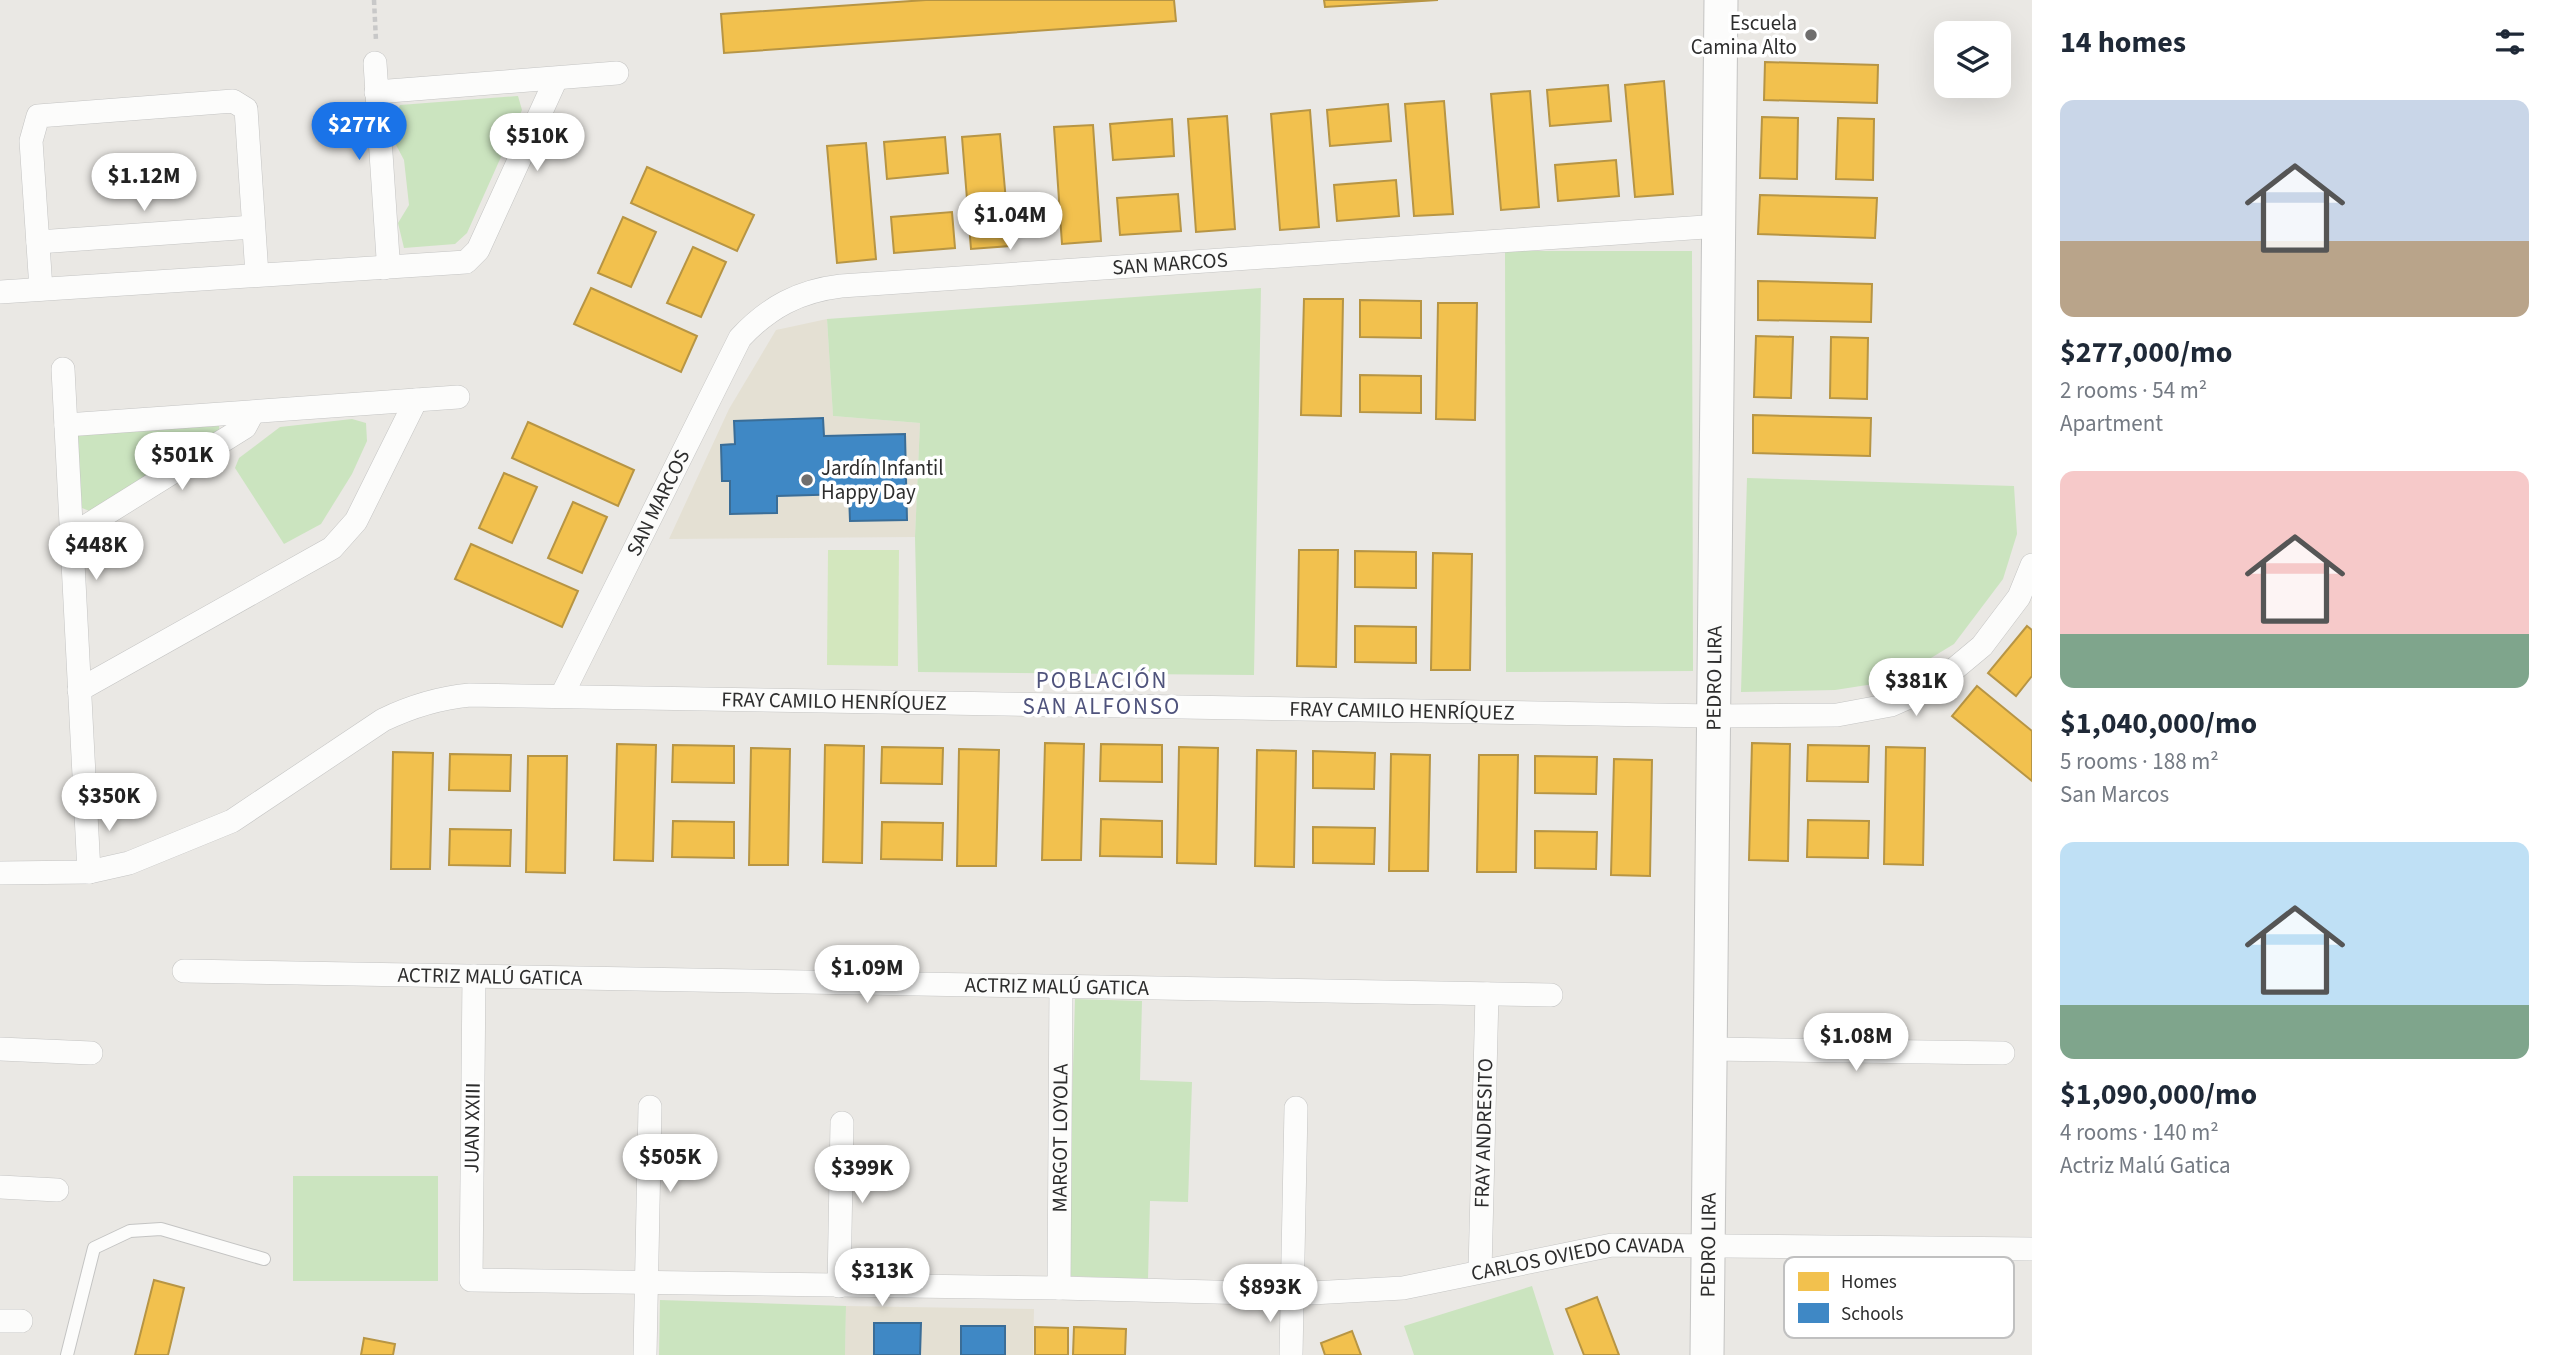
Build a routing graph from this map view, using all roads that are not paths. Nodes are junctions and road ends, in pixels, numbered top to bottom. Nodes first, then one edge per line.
1 (1721, 0) edge
2 (374, 63) road end
3 (617, 73) dead end
4 (556, 79) junction
5 (376, 92) junction
6 (1720, 226) junction
7 (253, 228) junction
8 (37, 242) junction
9 (384, 268) junction
10 (257, 275) junction
11 (41, 289) junction
12 (0, 292) edge
13 (64, 369) dead end
14 (458, 397) dead end
15 (416, 400) junction
16 (253, 412) junction
17 (66, 425) junction
18 (72, 535) junction
19 (2032, 565) edge
20 (79, 690) junction
21 (562, 695) junction
22 (1714, 716) junction
23 (89, 872) junction
24 (0, 873) edge
25 (184, 971) dead end
26 (474, 976) junction
27 (1061, 987) junction
28 (1487, 994) junction
29 (1551, 995) dead end
30 (0, 1049) edge
31 (1710, 1049) junction
32 (91, 1053) dead end
33 (2003, 1053) dead end
34 (650, 1107) dead end
35 (1296, 1108) dead end
36 (842, 1123) dead end
37 (0, 1187) edge
38 (57, 1190) dead end
39 (1708, 1244) junction
40 (2032, 1249) edge
41 (264, 1259) dead end
42 (1480, 1271) junction
43 (471, 1280) joint
44 (646, 1281) junction
45 (839, 1286) junction
46 (1059, 1288) junction
47 (1293, 1294) junction
48 (67, 1355) edge
49 (645, 1355) edge
50 (1291, 1355) edge
51 (1707, 1355) edge

1 - 6 street, PEDRO LIRA
2 - 5 street
3 - 4 street
4 - 5 street
4 - 9 street
5 - 9 street
6 - 21 street, SAN MARCOS
6 - 22 street, PEDRO LIRA
7 - 8 street
7 - 8 street
7 - 10 street
8 - 11 street
9 - 10 street
10 - 11 street
11 - 12 street
13 - 17 street
14 - 15 street
15 - 16 street
15 - 20 street
16 - 17 street
16 - 18 street
17 - 18 street
18 - 20 street
19 - 22 street, FRAY CAMILO HENRÍQUEZ
20 - 23 street
21 - 22 street, FRAY CAMILO HENRÍQUEZ
21 - 23 street, FRAY CAMILO HENRÍQUEZ
22 - 31 street, PEDRO LIRA
23 - 24 street, FRAY CAMILO HENRÍQUEZ
25 - 26 street, ACTRIZ MALÚ GATICA
26 - 27 street, ACTRIZ MALÚ GATICA
26 - 43 street, JUAN XXIII
27 - 28 street, ACTRIZ MALÚ GATICA
27 - 46 street, MARGOT LOYOLA
28 - 29 street, ACTRIZ MALÚ GATICA
28 - 42 street, FRAY ANDRESITO
30 - 32 street
31 - 33 street
31 - 39 street, PEDRO LIRA
34 - 44 street
35 - 47 street
36 - 45 street
37 - 38 street
39 - 40 street, CARLOS OVIEDO CAVADA
39 - 42 street, CARLOS OVIEDO CAVADA
39 - 51 street, PEDRO LIRA
41 - 48 lane
42 - 47 street, CARLOS OVIEDO CAVADA
43 - 44 street, CARLOS OVIEDO CAVADA
44 - 45 street, CARLOS OVIEDO CAVADA
44 - 49 street
45 - 46 street, CARLOS OVIEDO CAVADA
46 - 47 street, CARLOS OVIEDO CAVADA
47 - 50 street

